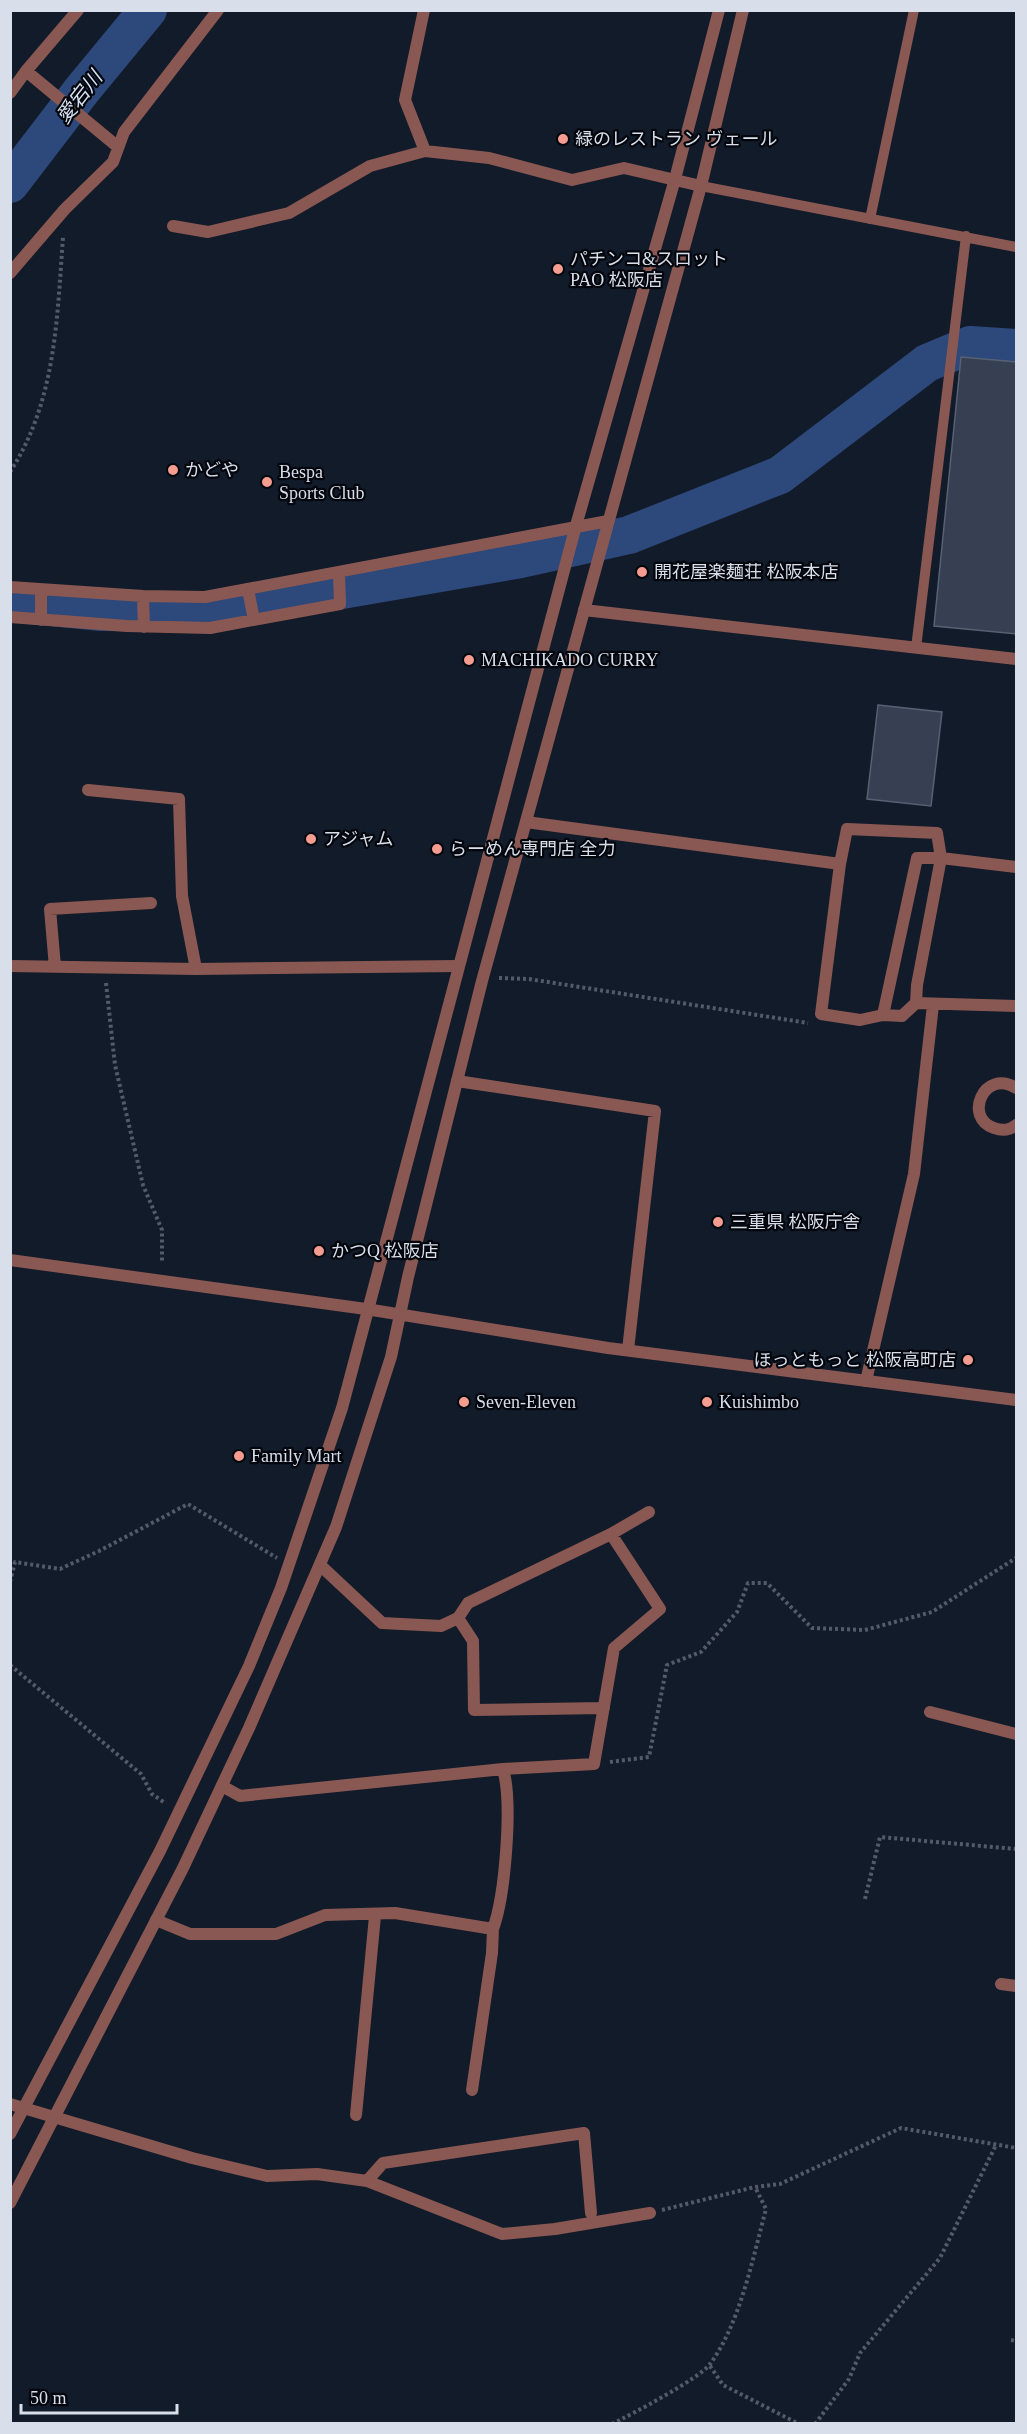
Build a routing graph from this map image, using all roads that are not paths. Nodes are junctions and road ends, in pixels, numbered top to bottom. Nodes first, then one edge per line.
1 (218, 10) edge
2 (424, 10) edge
3 (719, 10) edge
4 (743, 10) edge
5 (914, 10) edge
6 (76, 11) edge
7 (26, 71) junction
8 (10, 93) edge
9 (118, 147) junction
10 (425, 151) junction
11 (675, 179) junction
12 (701, 186) junction
13 (870, 219) junction
14 (173, 226) dead end
15 (966, 236) junction
16 (1017, 247) edge
17 (10, 273) edge
18 (607, 525) junction
19 (574, 532) junction
20 (339, 574) junction
21 (10, 587) edge
22 (248, 590) junction
23 (41, 591) junction
24 (143, 597) junction
25 (584, 610) junction
26 (10, 617) edge
27 (41, 619) junction
28 (254, 619) junction
29 (144, 626) junction
30 (916, 648) junction
31 (1017, 659) edge
32 (88, 790) dead end
33 (526, 822) junction
34 (941, 858) junction
35 (840, 864) junction
36 (1017, 867) edge
37 (151, 903) dead end
38 (10, 966) edge
39 (458, 966) junction
40 (55, 967) junction
41 (196, 969) junction
42 (916, 1003) junction
43 (933, 1005) junction
44 (1017, 1006) edge
45 (883, 1015) junction
46 (457, 1081) junction
47 (1017, 1088) edge
48 (1017, 1125) edge
49 (10, 1260) edge
50 (366, 1309) junction
51 (399, 1315) junction
52 (628, 1350) junction
53 (866, 1381) junction
54 (1017, 1400) edge
55 (650, 1512) dead end
56 (610, 1534) junction
57 (320, 1565) junction
58 (458, 1618) junction
59 (604, 1708) junction
60 (930, 1712) dead end
61 (1017, 1734) edge
62 (503, 1769) junction
63 (222, 1786) junction
64 (375, 1916) junction
65 (156, 1920) junction
66 (493, 1929) junction
67 (1001, 1984) dead end
68 (1017, 1986) edge
69 (472, 2090) dead end
70 (10, 2104) edge
71 (24, 2108) junction
72 (356, 2115) dead end
73 (55, 2116) junction
74 (10, 2134) edge
75 (367, 2181) junction
76 (10, 2203) edge
77 (591, 2213) dead end
78 (650, 2213) road end

1 - 9 street
2 - 10 street
3 - 11 street
4 - 12 street
5 - 13 lane
6 - 7 street
7 - 8 street
7 - 9 street
9 - 17 street
10 - 11 street
10 - 14 street
11 - 12 street
11 - 19 street
12 - 13 lane
12 - 18 street
13 - 15 lane
15 - 16 lane
15 - 30 lane
18 - 19 street
18 - 25 street
19 - 20 street
19 - 39 street
20 - 22 street
20 - 28 street
21 - 23 street
22 - 24 street
22 - 28 street
23 - 24 street
23 - 27 street
24 - 29 street
25 - 30 street
25 - 33 street
26 - 27 street
27 - 29 street
28 - 29 street
30 - 31 street
32 - 41 street
33 - 35 street
33 - 46 street
34 - 35 street
34 - 36 street
34 - 42 street
34 - 45 street
35 - 45 street
37 - 40 street
38 - 40 street
39 - 41 street
39 - 50 street
40 - 41 street
42 - 43 street
42 - 45 street
43 - 44 street
43 - 53 street
46 - 51 street
46 - 52 street
47 - 48 street
49 - 50 street
50 - 51 street
50 - 71 street
51 - 52 street
51 - 57 street
52 - 53 street
53 - 54 street
55 - 56 street
56 - 58 street
56 - 59 street
57 - 58 street
57 - 63 street
58 - 59 street
59 - 62 street
60 - 61 street
62 - 63 street
62 - 66 street
63 - 65 street
64 - 65 street
64 - 66 street
64 - 72 street
65 - 73 street
66 - 69 street
67 - 68 street
70 - 71 street
71 - 73 street
71 - 74 street
73 - 75 street
73 - 76 street
75 - 77 street
75 - 78 street

